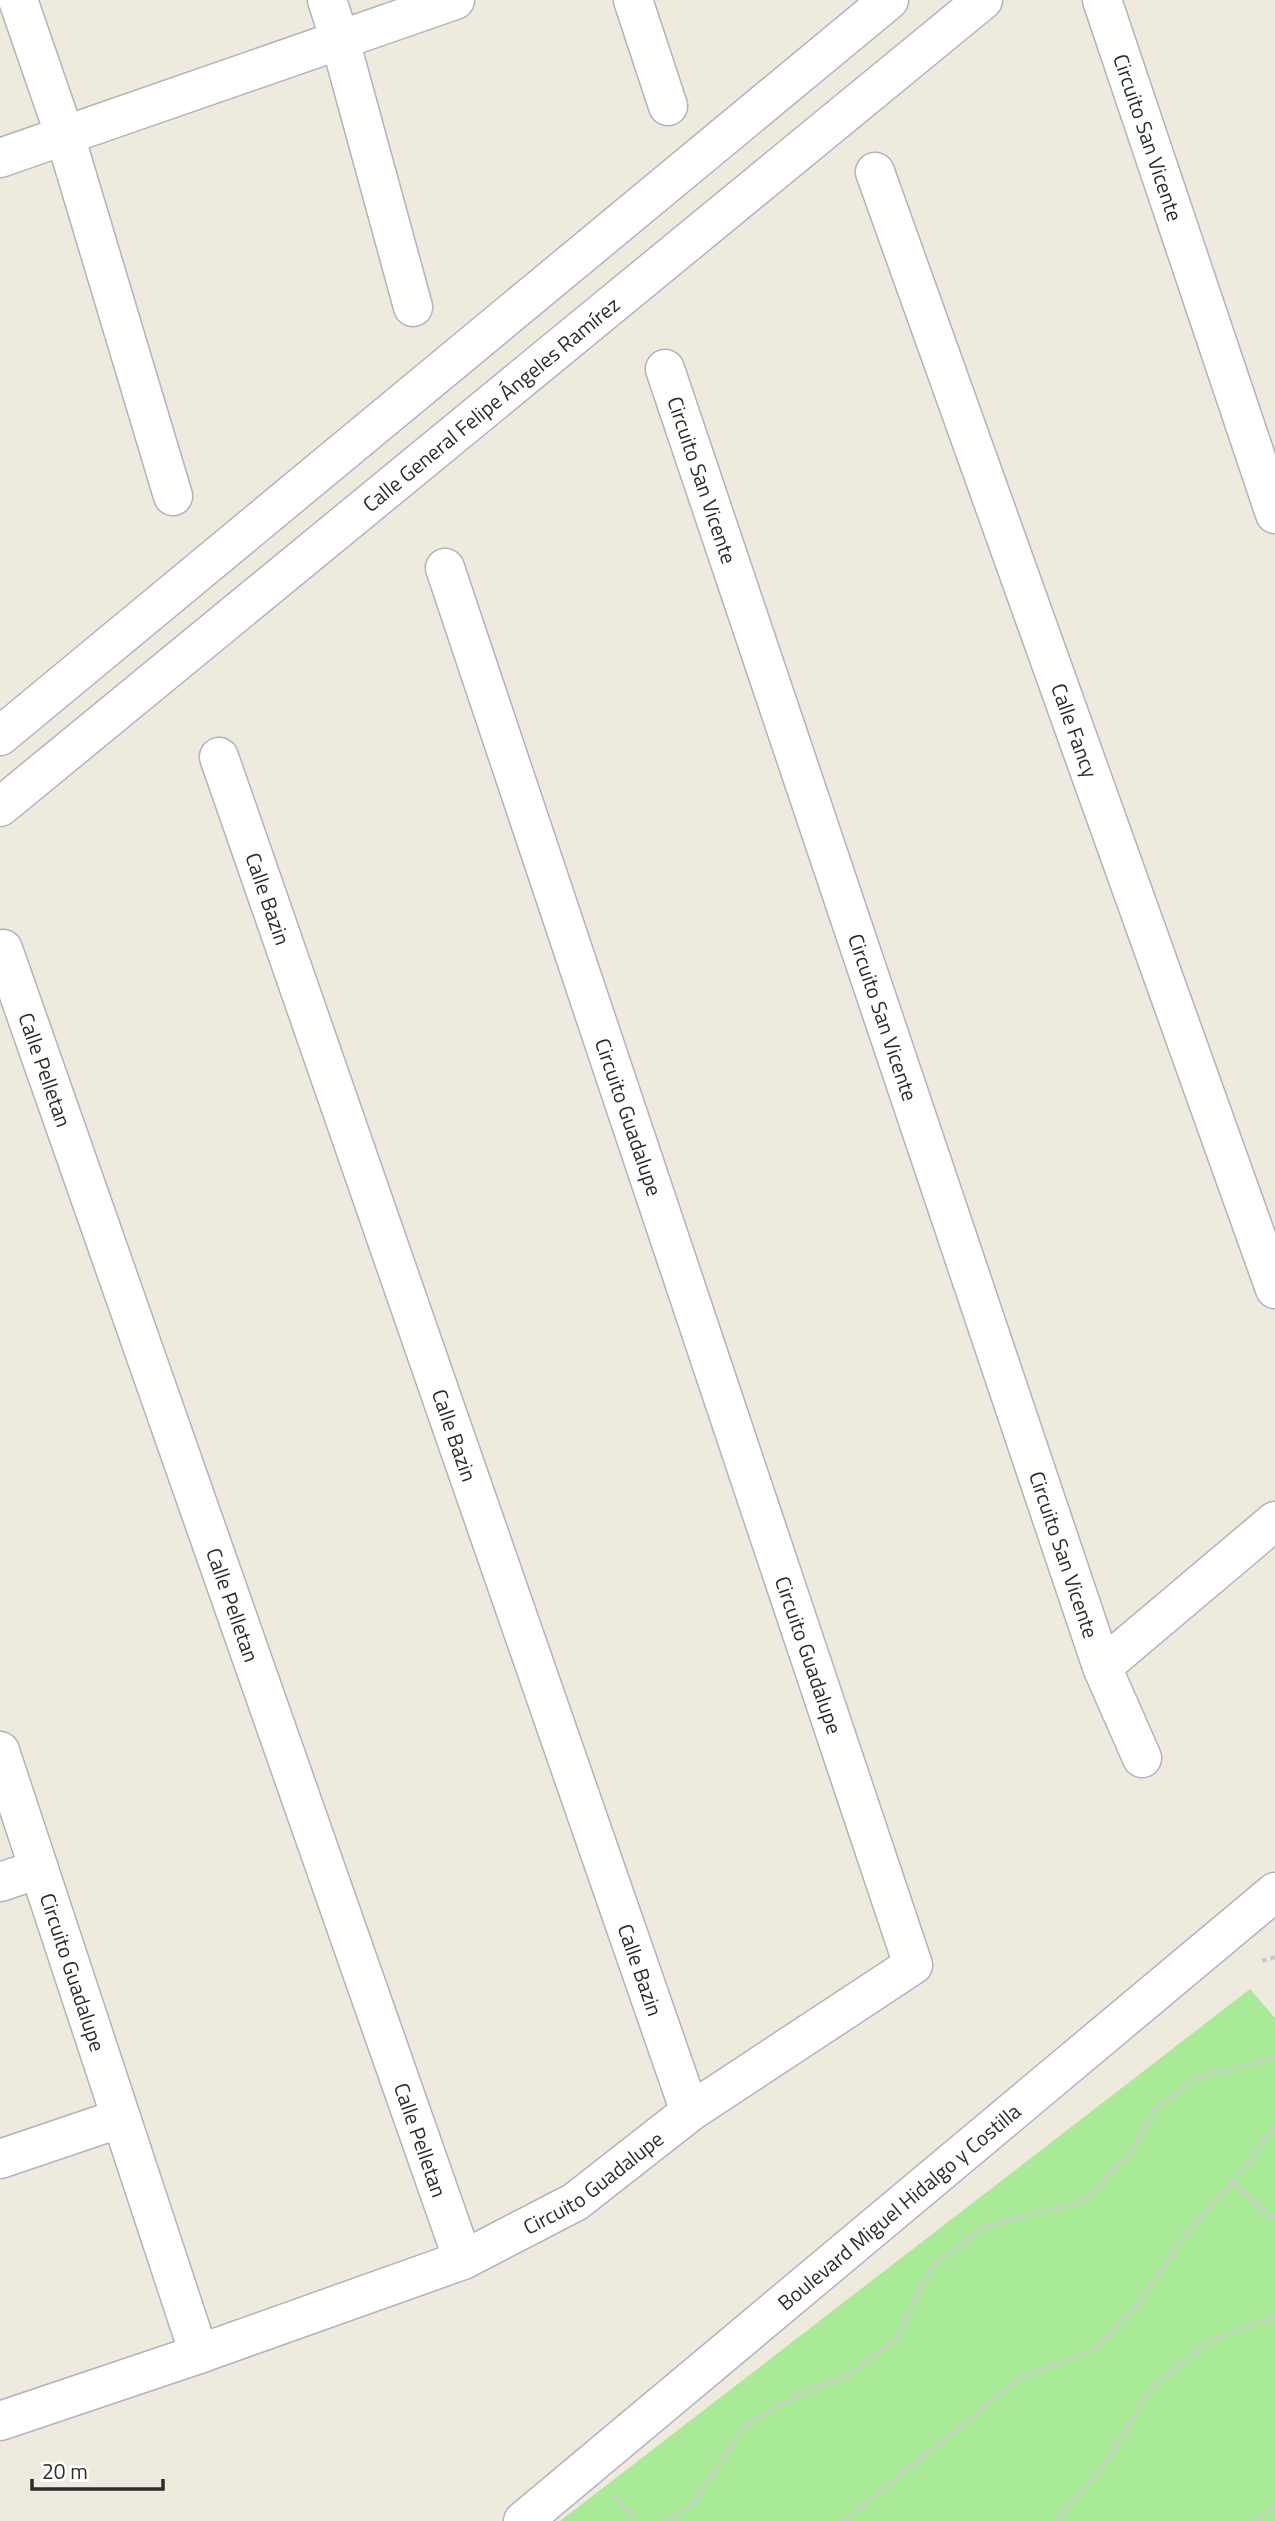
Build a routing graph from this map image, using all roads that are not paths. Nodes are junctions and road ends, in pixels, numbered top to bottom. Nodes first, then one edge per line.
1 (18, 0) edge
2 (327, 0) edge
3 (455, 0) edge
4 (633, 0) edge
5 (889, 0) edge
6 (1102, 0) edge
7 (965, 6) edge
8 (340, 40) junction
9 (668, 106) dead end
10 (65, 135) junction
11 (0, 158) edge
12 (875, 172) dead end
13 (413, 307) dead end
14 (665, 369) dead end
15 (173, 496) dead end
16 (1275, 514) edge
17 (445, 568) dead end
18 (0, 736) edge
19 (219, 757) dead end
20 (0, 807) edge
21 (3, 949) dead end
22 (1275, 1289) edge
23 (1275, 1521) edge
24 (1102, 1667) junction
25 (0, 1751) edge
26 (1142, 1758) dead end
27 (8, 1802) edge
28 (39, 1869) junction
29 (0, 1882) edge
30 (1269, 1903) edge
31 (690, 2112) junction
32 (121, 2118) junction
33 (0, 2159) edge
34 (463, 2260) junction
35 (200, 2354) junction
36 (0, 2421) edge
37 (523, 2521) edge

1 - 10 street
2 - 8 street
3 - 8 street
4 - 9 street
5 - 18 street
6 - 16 street, Circuito San Vicente
7 - 20 street, Calle General Felipe Ángeles Ramírez
8 - 10 street
8 - 13 street
10 - 11 street
10 - 15 street
12 - 22 street, Calle Fancy
14 - 24 street, Circuito San Vicente
17 - 31 street, Circuito Guadalupe
19 - 31 street, Calle Bazin
21 - 34 street, Calle Pelletan
23 - 24 street, Circuito San Vicente
24 - 26 street, Circuito San Vicente
25 - 27 street, Circuito Guadalupe
27 - 28 street, Circuito Guadalupe
28 - 29 street, Circuito Guadalupe
28 - 32 street, Circuito Guadalupe
30 - 37 street, Boulevard Miguel Hidalgo y Costilla
31 - 34 street, Circuito Guadalupe
32 - 33 street
32 - 35 street, Circuito Guadalupe
34 - 35 street, Circuito Guadalupe
35 - 36 street, Circuito Guadalupe

